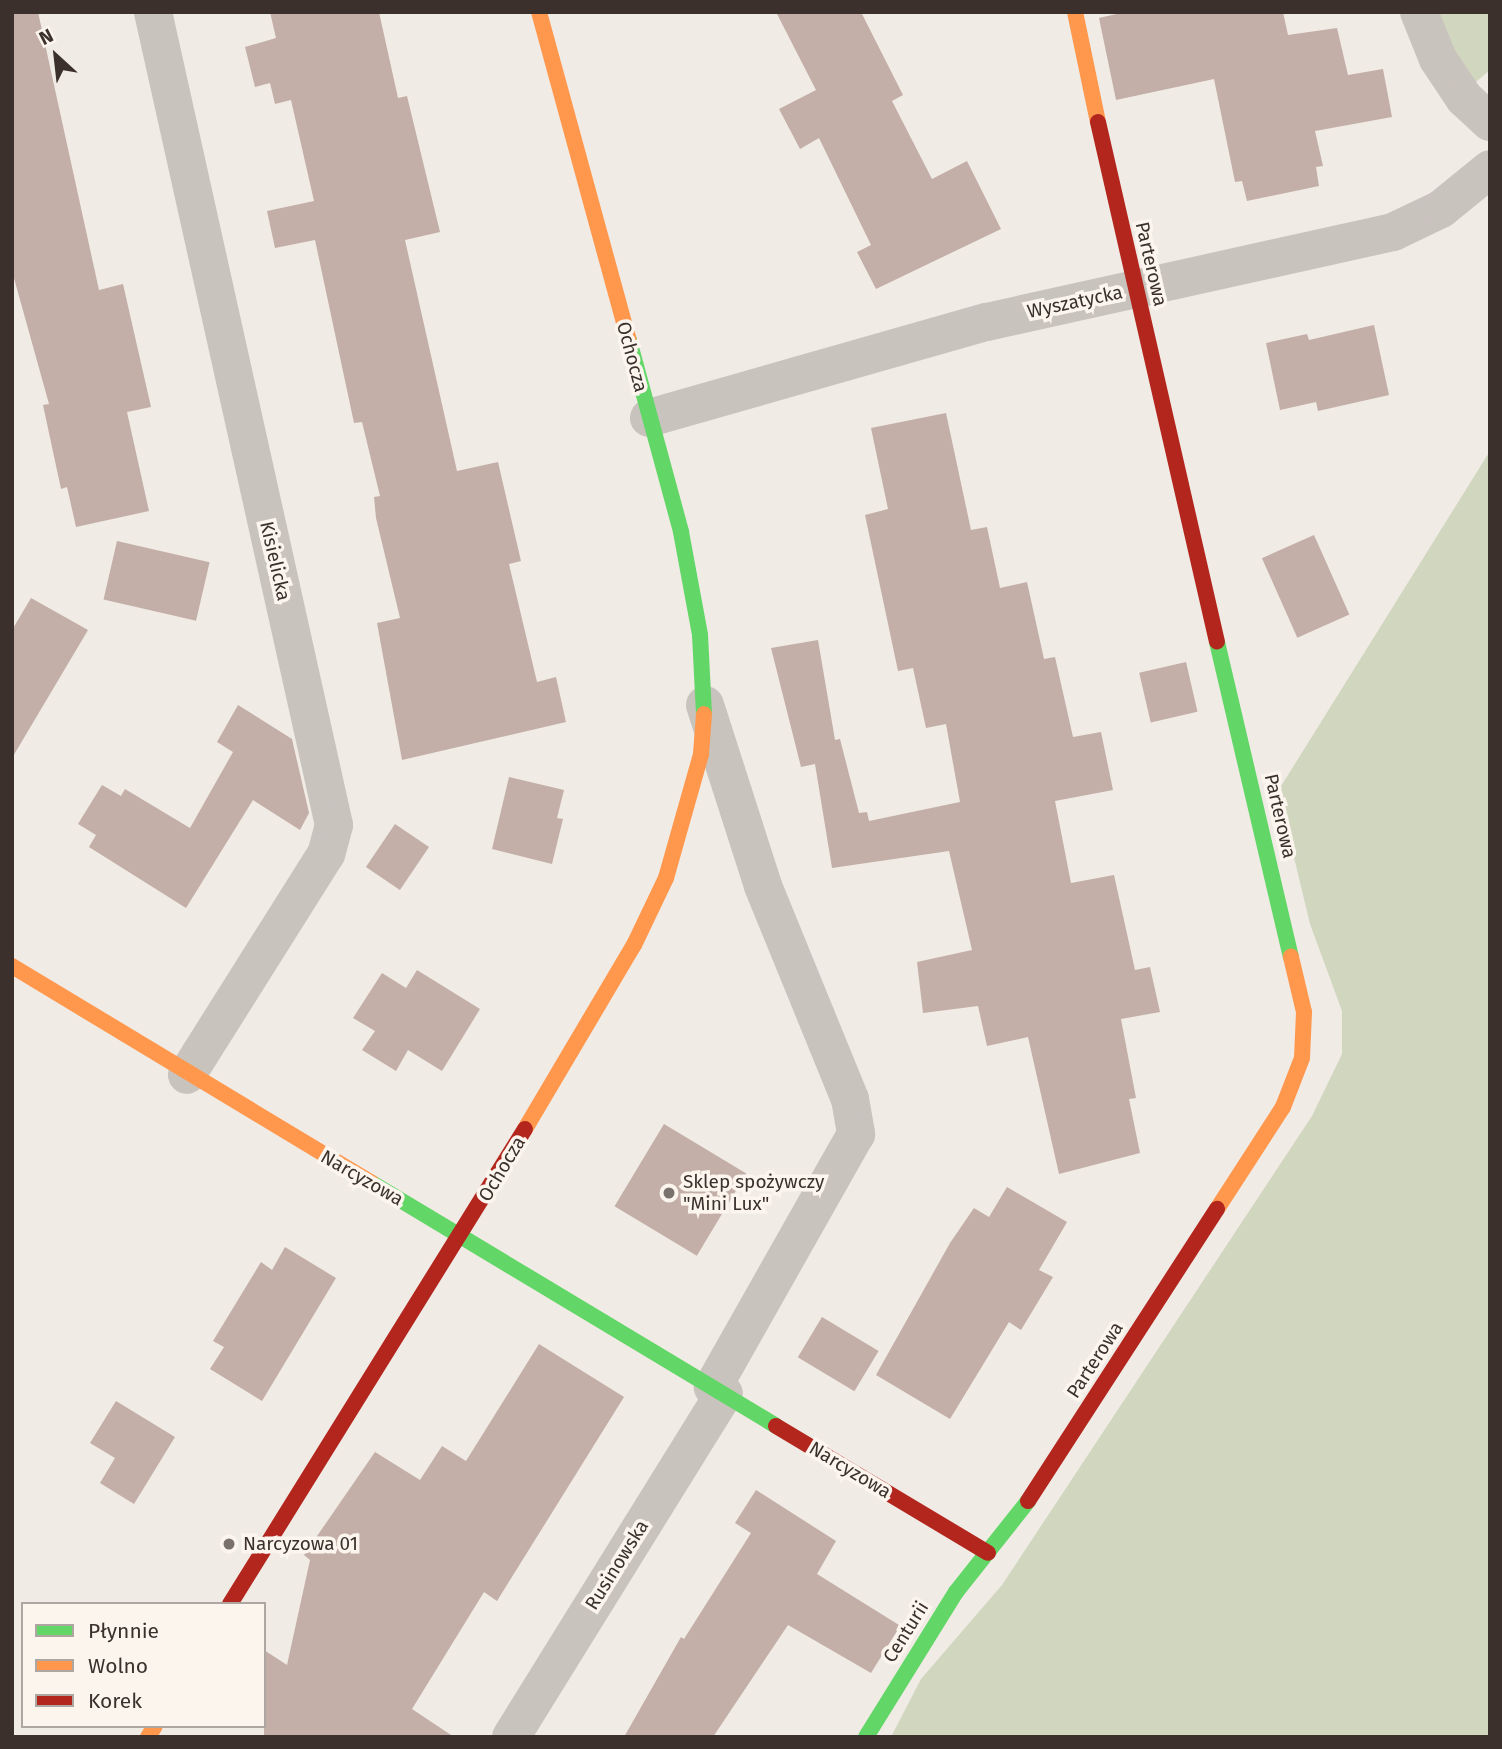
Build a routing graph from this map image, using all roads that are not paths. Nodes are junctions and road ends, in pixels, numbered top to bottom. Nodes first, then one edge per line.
1 (153, 12) edge
2 (539, 12) edge
3 (1075, 12) edge
4 (1419, 12) edge
5 (1490, 122) edge
6 (1490, 169) edge
7 (1134, 290) junction
8 (649, 418) junction
9 (705, 705) junction
10 (12, 966) edge
11 (187, 1075) junction
12 (462, 1236) junction
13 (718, 1390) junction
14 (988, 1553) junction
15 (231, 1602) edge
16 (511, 1737) edge
17 (866, 1737) edge

1 - 11 street, Kisielicka
2 - 8 street, Ochocza
3 - 7 street, Parterowa
4 - 5 street
6 - 7 street, Wyszatycka
7 - 8 street, Wyszatycka
7 - 14 street, Parterowa
8 - 9 street, Ochocza
9 - 12 street, Ochocza
9 - 13 street, Ochocza
10 - 11 street, Narcyzowa
11 - 12 street, Narcyzowa
12 - 13 street, Narcyzowa
12 - 15 street, Ochocza
13 - 14 street, Narcyzowa
13 - 16 street, Rusinowska
14 - 17 street, Centurii

